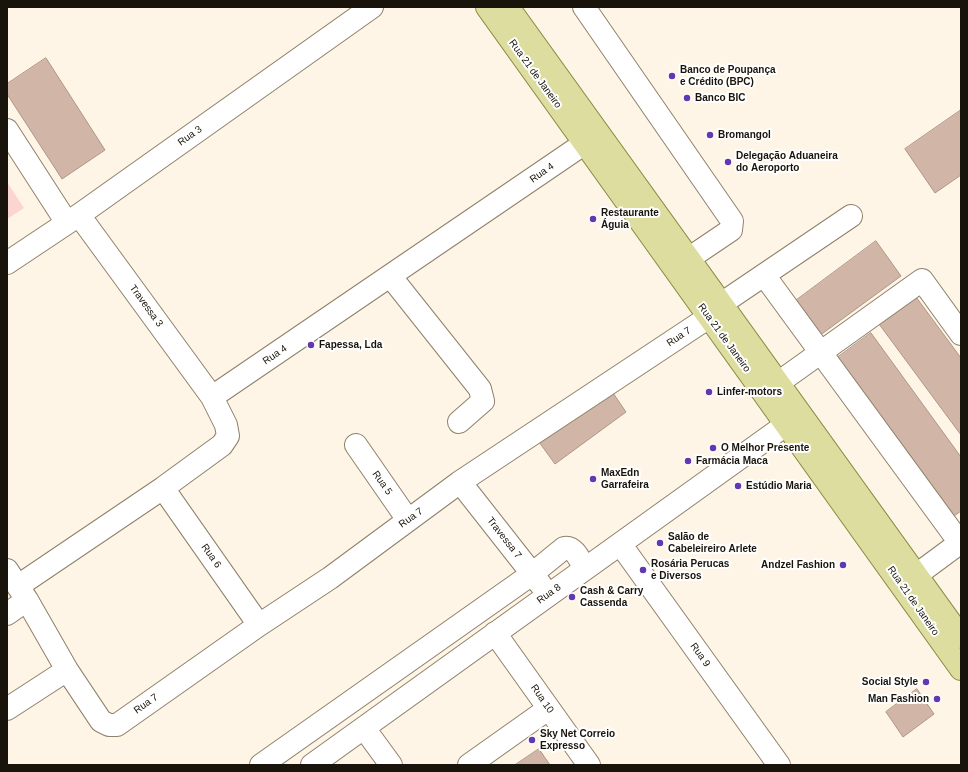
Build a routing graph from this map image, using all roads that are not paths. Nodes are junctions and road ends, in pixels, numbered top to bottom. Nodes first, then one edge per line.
1 (372, 7) edge
2 (487, 7) edge
3 (508, 7) edge
4 (584, 7) edge
5 (7, 130) edge
6 (585, 143) junction
7 (851, 216) dead end
8 (73, 219) junction
9 (688, 259) junction
10 (7, 263) edge
11 (764, 275) junction
12 (391, 277) junction
13 (715, 310) junction
14 (961, 334) edge
15 (821, 352) junction
16 (778, 383) junction
17 (212, 397) junction
18 (459, 422) dead end
19 (787, 424) junction
20 (356, 445) dead end
21 (460, 482) junction
22 (163, 488) junction
23 (408, 520) junction
24 (960, 543) edge
25 (621, 545) junction
26 (585, 570) junction
27 (532, 574) junction
28 (915, 576) junction
29 (17, 585) edge
30 (548, 595) junction
31 (7, 614) edge
32 (259, 625) junction
33 (495, 633) junction
34 (961, 637) edge
35 (961, 669) edge
36 (67, 670) junction
37 (7, 709) edge
38 (548, 709) junction
39 (364, 728) junction
40 (261, 765) edge
41 (312, 765) edge
42 (391, 765) edge
43 (469, 765) edge
44 (589, 765) edge
45 (779, 765) edge

1 - 8 street, Rua 3
2 - 6 main road, Rua 21 de Janeiro
3 - 9 main road, Rua 21 de Janeiro
4 - 9 street
5 - 8 street, Travessa 3
6 - 12 street, Rua 4
6 - 13 main road, Rua 21 de Janeiro
7 - 11 street, Rua 7
8 - 10 street, Rua 3
8 - 17 street, Travessa 3
9 - 13 main road, Rua 21 de Janeiro
11 - 13 street, Rua 7
11 - 15 street
12 - 17 street, Rua 4
12 - 18 street
13 - 16 main road, Rua 21 de Janeiro
13 - 19 main road, Rua 21 de Janeiro
13 - 21 street, Rua 7
14 - 15 street
15 - 16 street
15 - 24 street
16 - 28 main road, Rua 21 de Janeiro
17 - 22 street
19 - 25 street, Rua 8
19 - 35 main road, Rua 21 de Janeiro
20 - 23 street, Rua 5
21 - 23 street, Rua 7
21 - 27 street, Travessa 7
22 - 29 street
22 - 32 street, Rua 6
23 - 32 street, Rua 7
24 - 28 street
25 - 26 street, Rua 8
25 - 45 street, Rua 9
26 - 27 street
26 - 30 street, Rua 8
27 - 30 street, Travessa 7
27 - 40 street
28 - 34 main road, Rua 21 de Janeiro
29 - 31 street
29 - 36 street
30 - 33 street, Rua 8
32 - 36 street, Rua 7
33 - 38 street, Rua 10
33 - 39 street, Rua 8
36 - 37 street
38 - 43 street
38 - 44 street, Rua 10
39 - 41 street, Rua 8
39 - 42 street

